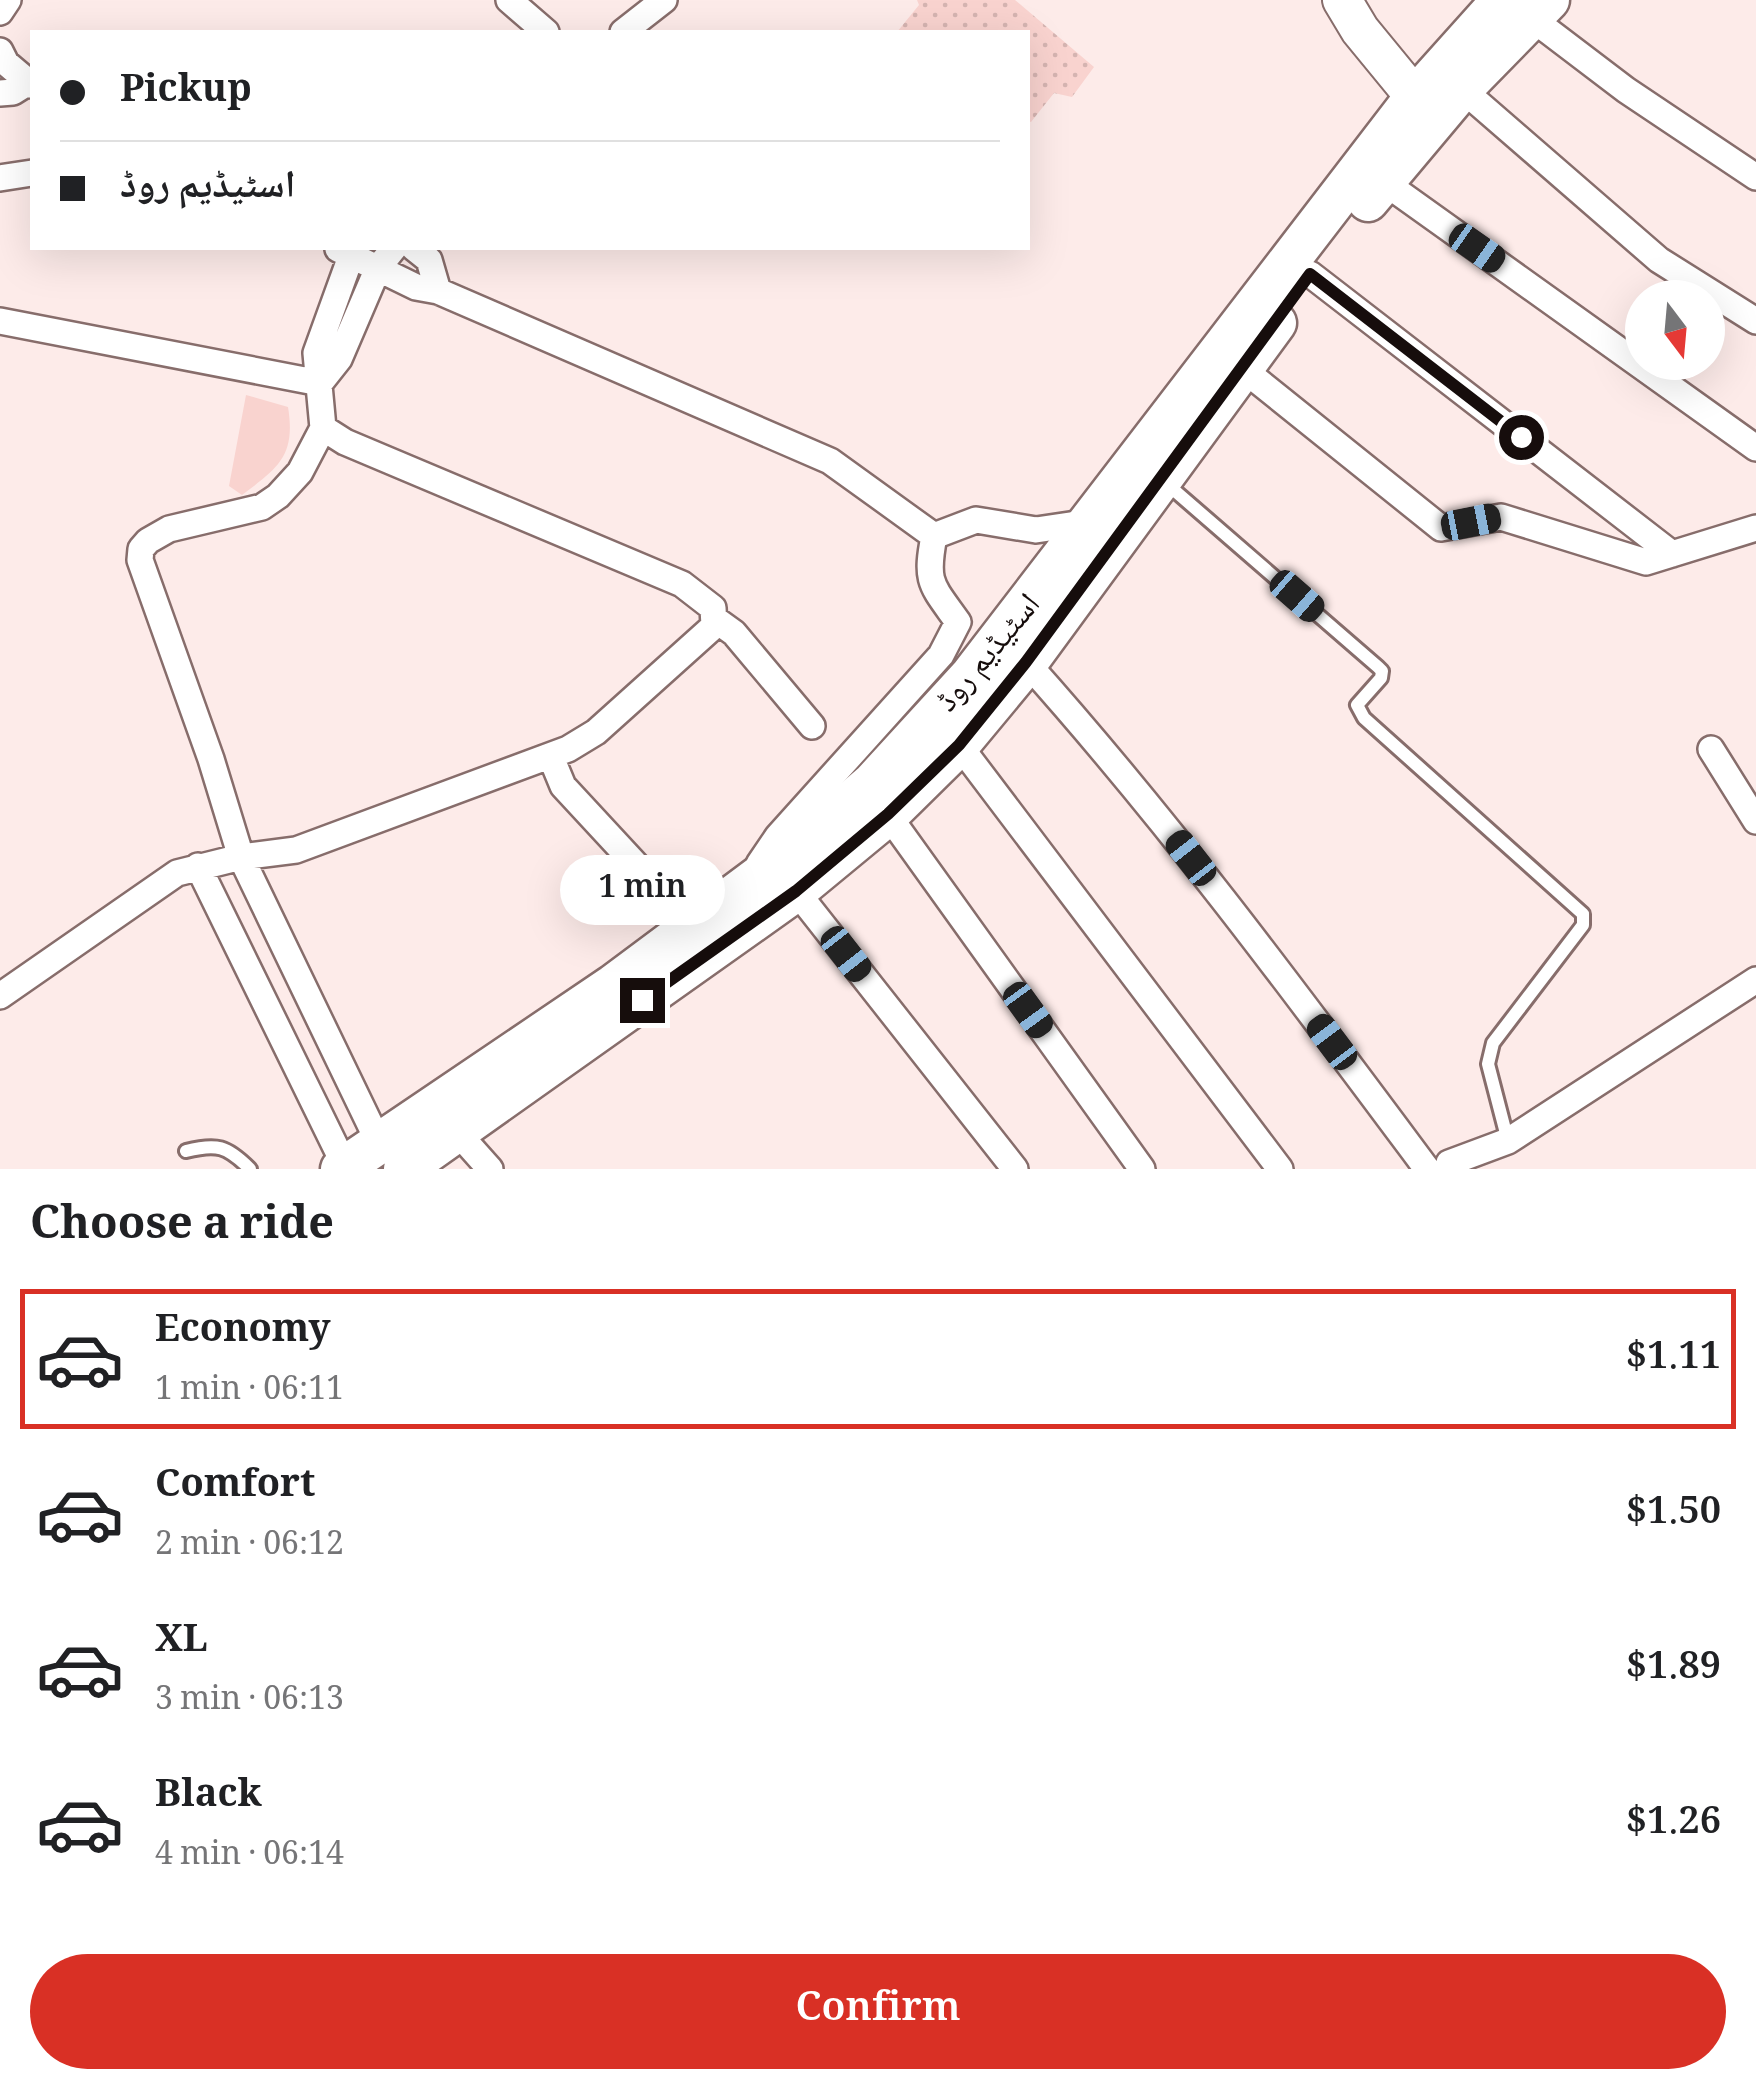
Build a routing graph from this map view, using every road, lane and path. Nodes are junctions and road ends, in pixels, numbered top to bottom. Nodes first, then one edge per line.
1 (8, 0) edge
2 (509, 0) edge
3 (664, 0) edge
4 (1342, 0) edge
5 (1527, 6) edge
6 (0, 12) edge
7 (544, 30) edge
8 (626, 30) edge
9 (0, 51) edge
10 (30, 83) edge
11 (30, 84) edge
12 (1462, 89) junction
13 (0, 93) edge
14 (1414, 97) junction
15 (30, 173) edge
16 (1756, 177) edge
17 (0, 178) edge
18 (1384, 182) junction
19 (346, 250) edge
20 (392, 250) edge
21 (416, 250) edge
22 (378, 268) junction
23 (1310, 274) junction
24 (438, 290) junction
25 (0, 321) edge
26 (1756, 321) edge
27 (1243, 369) junction
28 (320, 383) junction
29 (323, 428) junction
30 (1756, 448) edge
31 (1162, 478) junction
32 (1091, 522) junction
33 (1756, 528) edge
34 (934, 536) junction
35 (1672, 554) junction
36 (716, 620) junction
37 (1026, 662) junction
38 (812, 726) dead end
39 (959, 745) junction
40 (1710, 749) dead end
41 (550, 757) junction
42 (888, 814) junction
43 (1756, 821) edge
44 (241, 857) junction
45 (198, 866) junction
46 (651, 881) dead end
47 (796, 891) junction
48 (735, 896) junction
49 (1756, 980) edge
50 (0, 996) edge
51 (312, 1004) junction
52 (274, 1021) junction
53 (457, 1132) junction
54 (1508, 1141) junction
55 (186, 1151) dead end
56 (392, 1156) edge
57 (343, 1168) edge
58 (250, 1169) edge
59 (490, 1169) edge
60 (1015, 1169) edge
61 (1142, 1169) edge
62 (1280, 1169) edge
63 (1427, 1169) edge
64 (1448, 1169) edge

1 - 6 street
2 - 7 street
3 - 8 street
4 - 14 street
5 - 12 main road, اسٹیڈیم روڈ
5 - 14 main road, اسٹیڈیم روڈ
5 - 16 street
9 - 10 street
11 - 13 street
12 - 18 main road, اسٹیڈیم روڈ
12 - 26 street
14 - 32 main road, اسٹیڈیم روڈ
15 - 17 street
18 - 23 main road, اسٹیڈیم روڈ
18 - 30 street
19 - 22 street
19 - 28 street
20 - 22 street
21 - 24 street
22 - 24 street
22 - 28 street
23 - 27 main road, اسٹیڈیم روڈ
23 - 35 street
24 - 34 street
25 - 28 street
27 - 31 main road, اسٹیڈیم روڈ
27 - 35 street
28 - 29 street
29 - 36 street
29 - 44 street
31 - 37 main road, اسٹیڈیم روڈ
31 - 54 lane
32 - 34 street
32 - 48 main road, اسٹیڈیم روڈ
33 - 35 street
34 - 48 street
36 - 38 street
36 - 41 street
37 - 39 main road, اسٹیڈیم روڈ
37 - 63 street
39 - 42 main road, اسٹیڈیم روڈ
39 - 62 street
40 - 43 street
41 - 44 street
41 - 46 street
42 - 47 main road, اسٹیڈیم روڈ
42 - 61 street
44 - 45 street
44 - 51 street
45 - 50 street
45 - 52 street
47 - 53 main road, اسٹیڈیم روڈ
47 - 60 street
48 - 56 main road, اسٹیڈیم روڈ
49 - 54 street
51 - 52 street
51 - 56 street
52 - 57 street
53 - 56 main road, اسٹیڈیم روڈ
53 - 59 street
54 - 64 street
55 - 58 lane
56 - 57 main road, اسٹیڈیم روڈ

